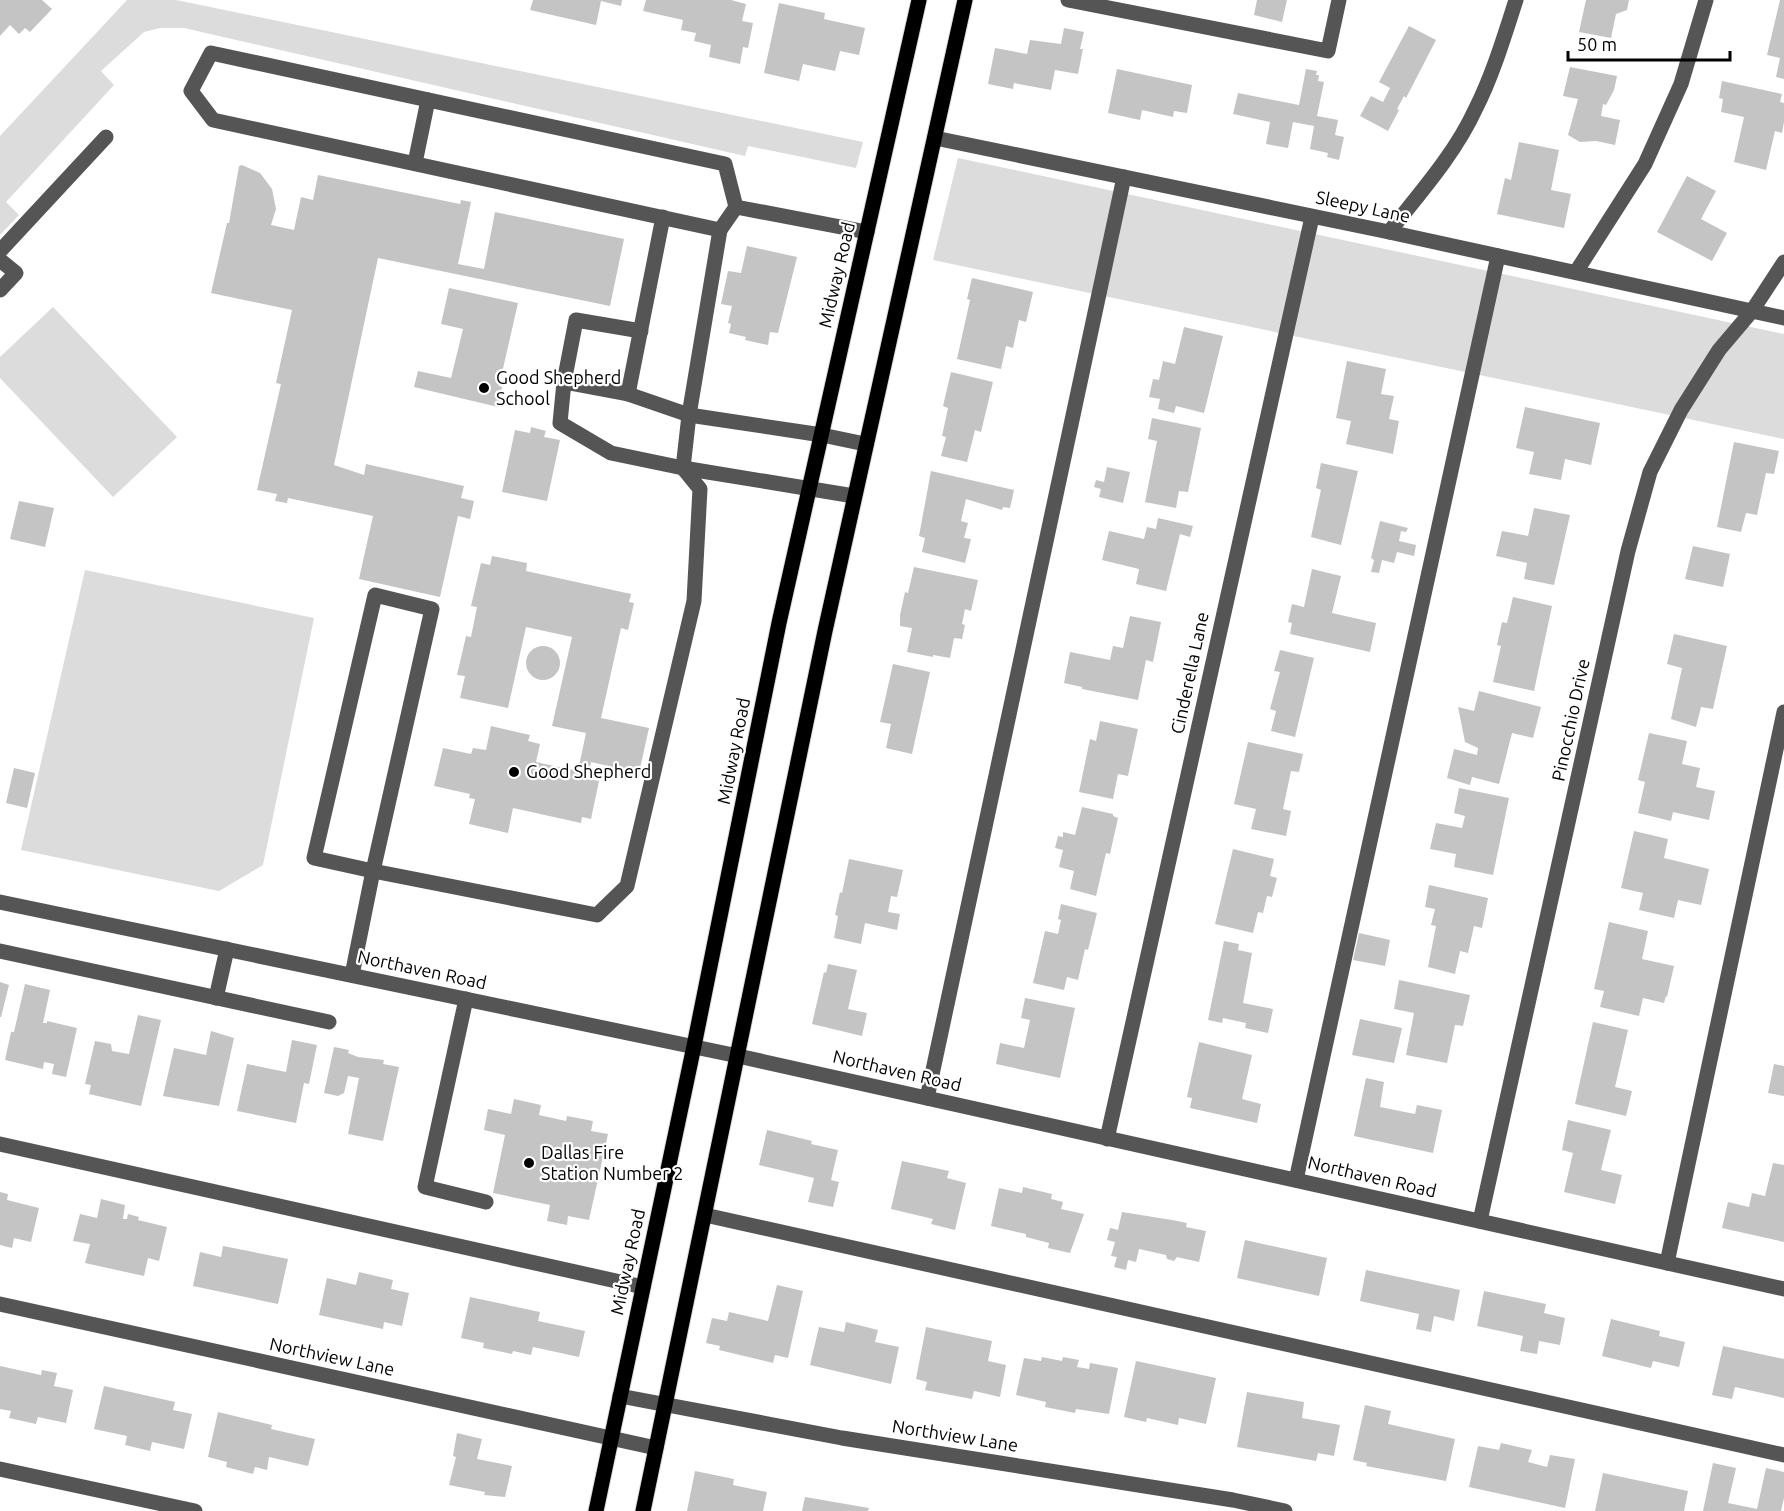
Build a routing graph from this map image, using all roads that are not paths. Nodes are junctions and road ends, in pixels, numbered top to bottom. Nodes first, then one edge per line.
1 (919, 0) edge
2 (965, 0) edge
3 (1068, 0) edge
4 (1339, 0) edge
5 (1516, 0) edge
6 (1706, 0) edge
7 (428, 100) junction
8 (106, 137) dead end
9 (934, 138) junction
10 (415, 163) junction
11 (1124, 177) junction
12 (736, 207) junction
13 (663, 217) junction
14 (1312, 217) junction
15 (720, 230) junction
16 (867, 232) junction
17 (1389, 232) junction
18 (0, 251) edge
19 (1498, 256) junction
20 (0, 260) edge
21 (1784, 262) edge
22 (1576, 272) junction
23 (0, 290) edge
24 (1752, 311) junction
25 (1784, 318) edge
26 (641, 331) junction
27 (564, 381) junction
28 (628, 394) junction
29 (689, 415) junction
30 (822, 435) junction
31 (865, 444) junction
32 (683, 468) junction
33 (810, 488) junction
34 (854, 496) junction
35 (1784, 712) edge
36 (373, 871) junction
37 (0, 902) edge
38 (227, 950) junction
39 (0, 951) edge
40 (352, 975) junction
41 (216, 998) junction
42 (466, 999) junction
43 (329, 1022) dead end
44 (694, 1046) junction
45 (738, 1056) junction
46 (927, 1098) junction
47 (1107, 1139) junction
48 (0, 1144) edge
49 (1296, 1180) junction
50 (486, 1202) dead end
51 (705, 1215) junction
52 (1480, 1221) junction
53 (1667, 1263) junction
54 (643, 1287) junction
55 (1784, 1289) edge
56 (0, 1304) edge
57 (620, 1396) junction
58 (665, 1406) junction
59 (611, 1438) junction
60 (656, 1448) junction
61 (1784, 1455) edge
62 (0, 1469) edge
63 (195, 1511) edge
64 (596, 1511) edge
65 (643, 1511) edge
66 (1285, 1511) edge

1 - 16 main road, Midway Road
2 - 9 main road
3 - 4 street
5 - 17 street
6 - 22 street
7 - 10 street
7 - 10 street
7 - 12 street
8 - 18 street
9 - 11 street, Sleepy Lane
9 - 31 main road
10 - 13 street
11 - 14 street, Sleepy Lane
11 - 46 street
12 - 15 street
12 - 16 street
13 - 15 street
13 - 26 street
14 - 17 street, Sleepy Lane
14 - 47 street, Cinderella Lane
15 - 29 street
16 - 30 main road, Midway Road
17 - 19 street, Sleepy Lane
19 - 22 street, Sleepy Lane
19 - 49 street
20 - 23 street
21 - 24 street, Pinocchio Drive
22 - 24 street, Sleepy Lane
24 - 25 street, Sleepy Lane
24 - 52 street, Pinocchio Drive
26 - 27 street
26 - 28 street
27 - 28 street
27 - 32 street
28 - 29 street
29 - 30 street
29 - 32 street
30 - 31 street
30 - 33 main road, Midway Road
31 - 34 main road
32 - 33 street
32 - 36 street
33 - 34 street
33 - 44 main road, Midway Road
34 - 45 main road
35 - 53 street
36 - 36 street
36 - 40 street
37 - 38 street, Northaven Road
38 - 40 street, Northaven Road
38 - 41 street
39 - 41 street
40 - 42 street, Northaven Road
41 - 43 street
42 - 44 street, Northaven Road
42 - 50 street
44 - 45 street, Northaven Road
44 - 54 main road, Midway Road
45 - 46 street, Northaven Road
45 - 51 main road
46 - 47 street, Northaven Road
47 - 49 street, Northaven Road
48 - 54 street
49 - 52 street, Northaven Road
51 - 58 main road
51 - 61 street
52 - 53 street, Northaven Road
53 - 55 street, Northaven Road
54 - 57 main road, Midway Road
56 - 59 street, Northview Lane
57 - 58 street, Northview Lane
57 - 59 main road, Midway Road
58 - 60 main road
58 - 66 street, Northview Lane
59 - 60 street, Northview Lane
59 - 64 main road, Midway Road
60 - 65 main road
62 - 63 street

